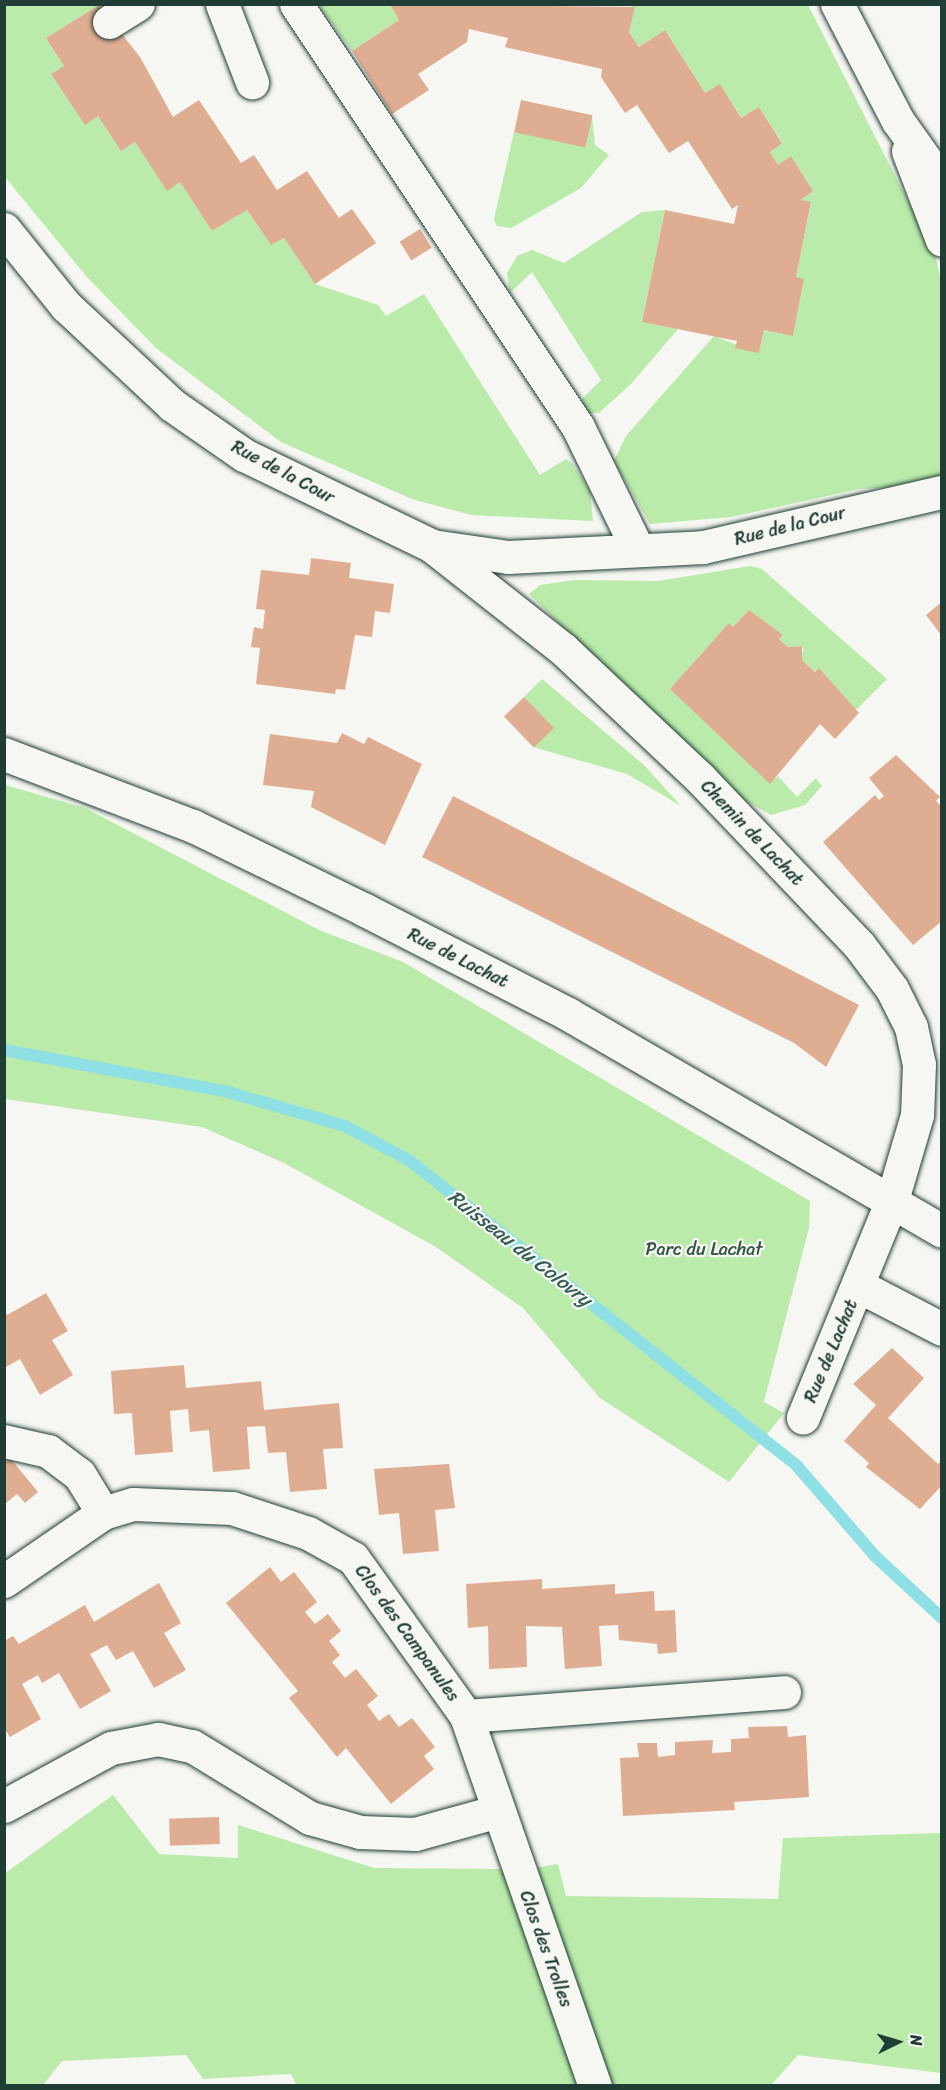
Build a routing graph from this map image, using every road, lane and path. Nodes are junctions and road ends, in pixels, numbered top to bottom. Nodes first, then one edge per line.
1 (138, 4) edge
2 (222, 4) edge
3 (296, 4) edge
4 (837, 4) edge
5 (109, 21) dead end
6 (252, 82) dead end
7 (898, 121) junction
8 (942, 183) edge
9 (4, 229) edge
10 (942, 240) edge
11 (942, 492) edge
12 (432, 546) junction
13 (637, 548) junction
14 (4, 754) edge
15 (892, 1200) junction
16 (942, 1231) edge
17 (859, 1286) junction
18 (942, 1329) edge
19 (803, 1417) dead end
20 (4, 1441) edge
21 (103, 1512) junction
22 (4, 1581) edge
23 (784, 1692) dead end
24 (466, 1716) junction
25 (4, 1806) edge
26 (495, 1812) junction
27 (595, 2085) edge

1 - 5 street
2 - 6 street
3 - 13 street
4 - 7 street
7 - 8 street
7 - 10 street
9 - 12 street, Rue de la Cour
11 - 13 street, Rue de la Cour
12 - 13 street, Rue de la Cour
12 - 15 street, Chemin de Lachat
14 - 15 street, Rue de Lachat
15 - 16 street, Rue de Lachat
15 - 17 street, Rue de Lachat
17 - 18 street, Rue de Lachat
17 - 19 street, Rue de Lachat
20 - 21 street
21 - 22 street, Clos des Campanules
21 - 24 street, Clos des Campanules
23 - 24 street, Clos des Campanules
24 - 26 street, Clos des Campanules
25 - 26 street
26 - 27 street, Clos des Trolles

